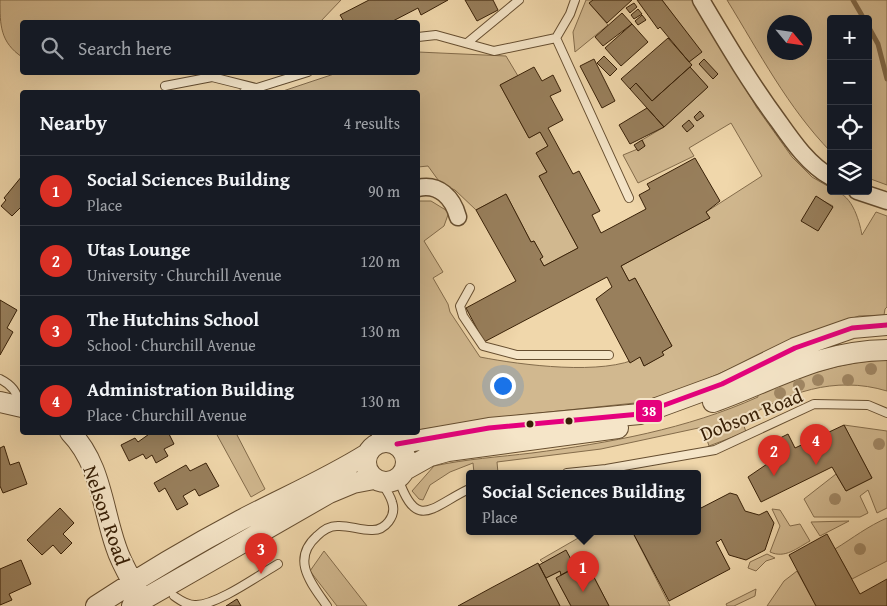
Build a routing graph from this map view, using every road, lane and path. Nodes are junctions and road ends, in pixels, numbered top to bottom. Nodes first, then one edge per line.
1 (519, 0) edge
2 (576, 0) edge
3 (701, 0) edge
4 (420, 38) edge
5 (556, 38) junction
6 (467, 44) junction
7 (298, 75) edge
8 (165, 86) dead end
9 (256, 88) junction
10 (250, 90) edge
11 (827, 175) edge
12 (420, 188) edge
13 (869, 195) edge
14 (628, 198) dead end
15 (887, 201) edge
16 (458, 217) dead end
17 (470, 288) dead end
18 (887, 326) edge
19 (887, 338) edge
20 (887, 350) edge
21 (609, 355) dead end
22 (822, 359) junction
23 (0, 379) edge
24 (20, 401) edge
25 (0, 402) edge
26 (20, 407) edge
27 (887, 413) edge
28 (72, 435) edge
29 (381, 443) edge
30 (596, 470) edge
31 (390, 477) junction
32 (466, 491) edge
33 (407, 502) junction
34 (393, 509) junction
35 (278, 564) dead end
36 (132, 582) junction
37 (174, 596) dead end
38 (137, 603) edge
39 (96, 606) edge
40 (327, 606) edge

1 - 6 lane
2 - 5 lane
3 - 11 street
4 - 6 lane
5 - 6 lane
5 - 14 lane
7 - 9 lane
8 - 9 lane
9 - 10 lane
12 - 16 street
13 - 15 street
17 - 21 lane
18 - 29 street
19 - 22 street
20 - 22 street
22 - 31 street
23 - 24 lane
25 - 26 street
27 - 30 lane, Dobson Road
28 - 36 street, Nelson Road
29 - 31 street
29 - 31 street
29 - 36 street
31 - 33 lane
31 - 34 lane
31 - 38 street
32 - 33 lane
33 - 34 lane
34 - 40 lane
35 - 37 lane
36 - 38 street, Nelson Road
36 - 39 street

